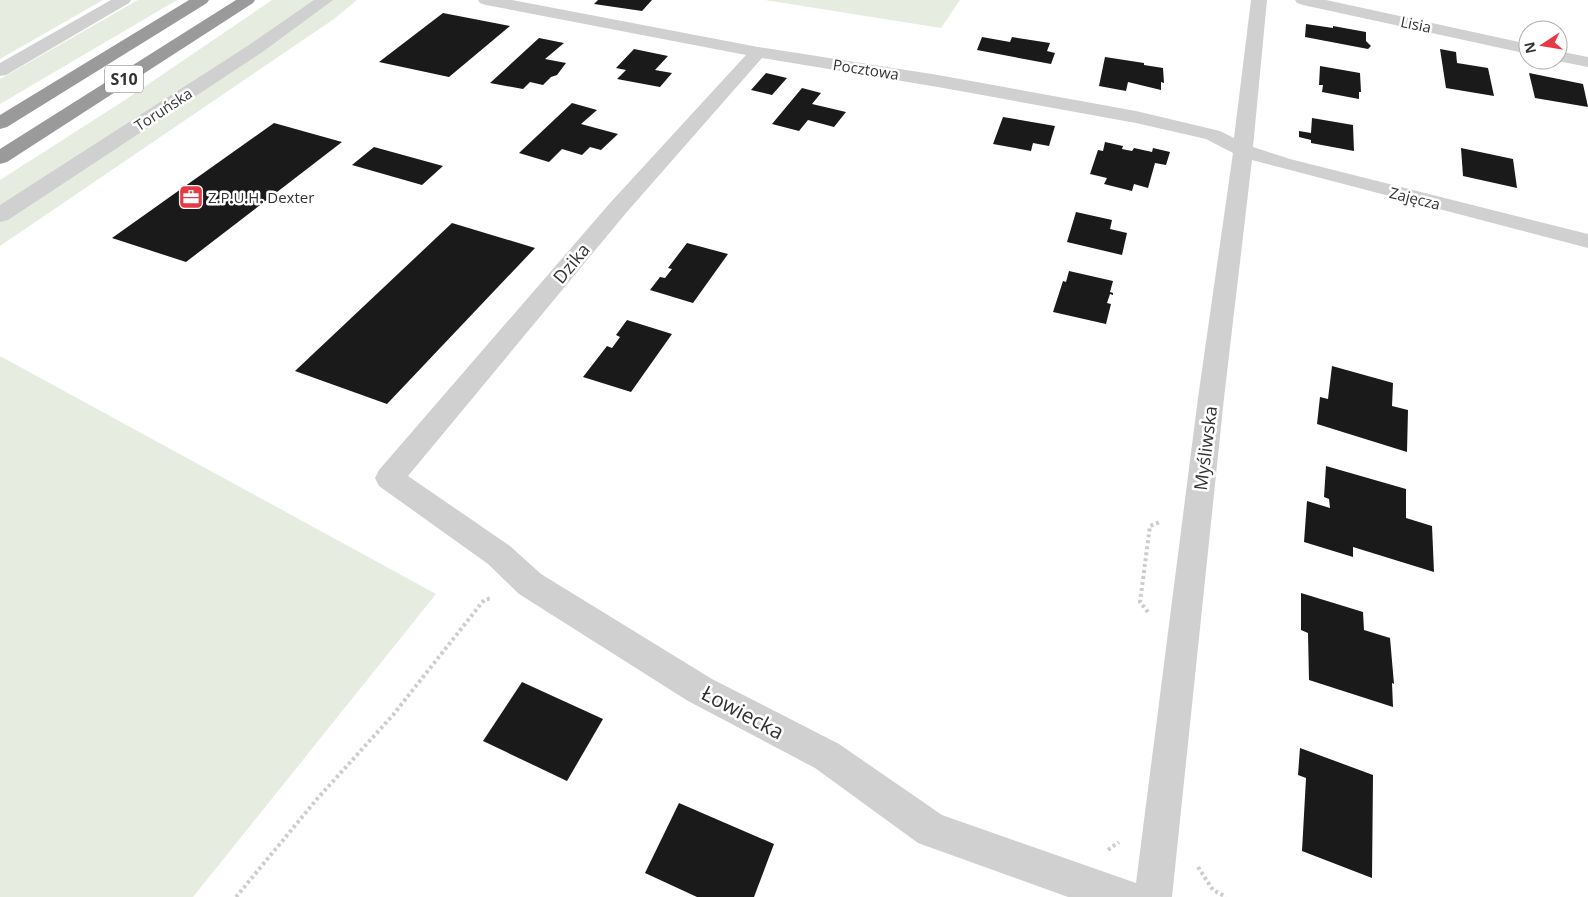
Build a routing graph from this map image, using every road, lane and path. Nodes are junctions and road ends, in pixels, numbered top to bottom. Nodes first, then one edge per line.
1 (123, 0) edge
2 (201, 0) edge
3 (247, 0) edge
4 (325, 0) edge
5 (486, 0) edge
6 (1259, 0) edge
7 (1303, 0) edge
8 (1518, 47) edge
9 (758, 52) junction
10 (1568, 58) edge
11 (1588, 62) edge
12 (0, 70) edge
13 (0, 123) edge
14 (1243, 150) junction
15 (0, 158) edge
16 (0, 215) edge
17 (1588, 241) edge
18 (389, 478) joint
19 (530, 584) junction
20 (1124, 838) dead end
21 (1103, 851) dead end
22 (236, 897) edge
23 (1123, 897) edge
24 (1153, 897) edge

1 - 12 street
2 - 13 highway, S10
3 - 15 highway, S10
4 - 16 street, Toruńska
5 - 9 street, Pocztowa
6 - 14 street, Myśliwska
7 - 8 street, Lisia
9 - 14 street, Pocztowa
9 - 18 street, Dzika
10 - 11 street
14 - 17 street, Zajęcza
14 - 24 street, Myśliwska
18 - 19 street, Łowiecka
19 - 22 path
19 - 23 street, Łowiecka
20 - 21 path

